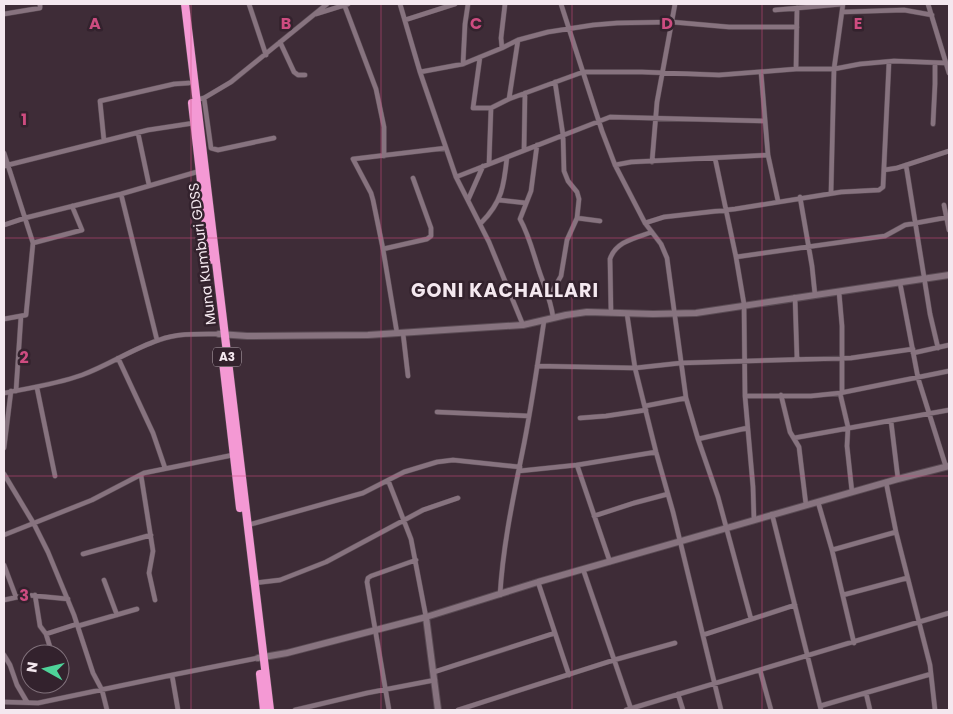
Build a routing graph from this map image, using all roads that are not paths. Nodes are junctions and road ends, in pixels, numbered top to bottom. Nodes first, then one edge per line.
1 (40, 4) edge
2 (180, 4) edge
3 (185, 4) edge
4 (249, 4) edge
5 (327, 4) edge
6 (346, 4) edge
7 (400, 4) edge
8 (456, 4) edge
9 (468, 4) edge
10 (505, 4) edge
11 (561, 4) edge
12 (675, 4) edge
13 (843, 4) edge
14 (903, 4) edge
15 (928, 4) edge
16 (797, 8) junction
17 (775, 10) dead end
18 (904, 10) junction
19 (842, 12) junction
20 (4, 14) edge
21 (311, 15) junction
22 (932, 15) junction
23 (405, 20) junction
24 (672, 22) junction
25 (797, 27) junction
26 (569, 28) junction
27 (518, 40) junction
28 (280, 42) junction
29 (502, 48) junction
30 (266, 55) junction
31 (480, 57) junction
32 (889, 62) junction
33 (934, 63) junction
34 (946, 63) junction
35 (463, 64) junction
36 (796, 69) junction
37 (834, 69) junction
38 (420, 72) junction
39 (583, 72) junction
40 (762, 72) junction
41 (663, 73) junction
42 (949, 74) edge
43 (305, 75) dead end
44 (555, 82) junction
45 (189, 83) junction
46 (525, 93) junction
47 (197, 99) junction
48 (509, 99) junction
49 (491, 108) junction
50 (656, 118) junction
51 (765, 121) junction
52 (599, 122) junction
53 (194, 123) junction
54 (933, 124) dead end
55 (138, 133) junction
56 (563, 135) junction
57 (274, 138) dead end
58 (104, 141) junction
59 (537, 145) junction
60 (446, 148) junction
61 (524, 150) junction
62 (949, 151) edge
63 (4, 153) edge
64 (768, 155) junction
65 (384, 156) junction
66 (507, 157) junction
67 (715, 158) junction
68 (652, 162) junction
69 (488, 164) junction
70 (6, 165) edge
71 (615, 165) junction
72 (906, 165) junction
73 (482, 166) junction
74 (884, 170) junction
75 (200, 171) junction
76 (456, 177) junction
77 (413, 178) dead end
78 (149, 185) junction
79 (831, 193) junction
80 (121, 194) junction
81 (800, 198) junction
82 (468, 200) junction
83 (498, 200) junction
84 (778, 201) junction
85 (526, 203) junction
86 (944, 205) dead end
87 (72, 206) junction
88 (726, 210) junction
89 (948, 217) edge
90 (25, 218) junction
91 (577, 218) junction
92 (600, 221) dead end
93 (481, 223) junction
94 (645, 223) junction
95 (914, 223) junction
96 (4, 225) edge
97 (949, 230) edge
98 (652, 232) junction
99 (33, 244) junction
100 (809, 247) junction
101 (383, 249) junction
102 (736, 257) junction
103 (949, 275) edge
104 (924, 278) junction
105 (900, 283) junction
106 (839, 292) junction
107 (815, 295) junction
108 (549, 297) junction
109 (794, 297) junction
110 (744, 304) junction
111 (611, 313) junction
112 (626, 314) junction
113 (675, 314) junction
114 (21, 316) junction
115 (553, 317) junction
116 (4, 318) edge
117 (544, 320) junction
118 (523, 325) junction
119 (400, 333) junction
120 (222, 334) junction
121 (158, 340) junction
122 (949, 345) edge
123 (938, 348) junction
124 (913, 351) junction
125 (118, 358) junction
126 (841, 358) junction
127 (797, 359) junction
128 (746, 361) junction
129 (681, 363) junction
130 (537, 366) junction
131 (635, 368) junction
132 (949, 371) edge
133 (408, 376) dead end
134 (918, 378) junction
135 (37, 388) junction
136 (14, 391) junction
137 (4, 393) edge
138 (841, 393) junction
139 (745, 396) junction
140 (781, 396) junction
141 (686, 398) junction
142 (645, 408) junction
143 (949, 410) edge
144 (437, 412) dead end
145 (930, 415) junction
146 (529, 416) junction
147 (580, 418) dead end
148 (891, 421) junction
149 (848, 427) junction
150 (748, 428) junction
151 (794, 438) junction
152 (698, 439) junction
153 (4, 448) edge
154 (656, 452) junction
155 (233, 455) junction
156 (577, 466) junction
157 (165, 468) junction
158 (948, 468) edge
159 (519, 469) junction
160 (4, 475) edge
161 (141, 475) junction
162 (55, 476) dead end
163 (898, 478) junction
164 (388, 480) junction
165 (886, 482) junction
166 (852, 492) junction
167 (668, 494) junction
168 (458, 498) dead end
169 (818, 502) junction
170 (806, 505) junction
171 (772, 514) junction
172 (594, 516) junction
173 (404, 520) junction
174 (754, 520) junction
175 (34, 524) junction
176 (247, 525) junction
177 (726, 528) junction
178 (896, 532) junction
179 (4, 535) edge
180 (151, 535) junction
181 (680, 541) junction
182 (832, 550) junction
183 (83, 554) dead end
184 (416, 560) junction
185 (610, 562) junction
186 (4, 565) edge
187 (583, 569) junction
188 (907, 578) junction
189 (104, 580) dead end
190 (538, 582) junction
191 (254, 584) junction
192 (500, 594) junction
193 (35, 595) junction
194 (843, 595) junction
195 (16, 597) junction
196 (68, 599) junction
197 (4, 600) edge
198 (155, 600) dead end
199 (795, 605) junction
200 (137, 609) dead end
201 (949, 613) edge
202 (117, 615) junction
203 (426, 617) junction
204 (751, 620) junction
205 (920, 622) junction
206 (78, 625) junction
207 (376, 630) junction
208 (46, 634) junction
209 (555, 634) junction
210 (703, 635) junction
211 (854, 643) junction
212 (49, 644) edge
213 (675, 644) dead end
214 (4, 655) edge
215 (808, 656) junction
216 (261, 658) junction
217 (614, 660) junction
218 (760, 670) junction
219 (931, 674) junction
220 (172, 675) junction
221 (568, 675) junction
222 (434, 676) junction
223 (715, 684) junction
224 (386, 689) junction
225 (102, 690) junction
226 (866, 692) junction
227 (678, 694) junction
228 (4, 702) edge
229 (27, 702) junction
230 (646, 703) junction
231 (473, 708) edge
232 (821, 708) edge
233 (631, 709) junction
234 (107, 710) edge
235 (178, 710) edge
236 (264, 710) edge
237 (270, 710) edge
238 (295, 710) edge
239 (389, 710) edge
240 (438, 710) edge
241 (458, 710) edge
242 (626, 710) edge
243 (649, 710) edge
244 (683, 710) edge
245 (721, 710) edge
246 (771, 710) edge
247 (870, 710) edge
248 (935, 710) edge

1 - 20 street
2 - 45 highway, Muna Kumburi GDSS / A3
3 - 47 highway, Muna Kumburi GDSS / A3
4 - 30 street
5 - 21 street
6 - 21 street
6 - 65 street
7 - 23 street
8 - 23 street
9 - 35 street
10 - 29 street
11 - 26 street
12 - 24 street
13 - 16 street
13 - 19 street
14 - 18 street
15 - 22 street
16 - 17 street
16 - 25 street
18 - 19 street
18 - 22 street
19 - 37 street
21 - 28 street
22 - 34 street
23 - 38 street
24 - 25 street
24 - 26 street
24 - 41 street
25 - 36 street
26 - 27 street
26 - 39 street
27 - 29 street
27 - 48 street
28 - 30 street
28 - 43 street
29 - 31 street
30 - 47 street
31 - 35 street
31 - 49 street
32 - 33 street
32 - 37 street
32 - 74 street
33 - 34 street
33 - 54 street
34 - 42 street
35 - 38 street
36 - 37 street
36 - 40 street
37 - 79 street
38 - 60 street
39 - 41 street
39 - 44 street
39 - 52 street
40 - 41 street
40 - 51 street
41 - 50 street
44 - 46 street
44 - 56 street
45 - 47 highway, Muna Kumburi GDSS / A3
45 - 58 street
46 - 48 street
46 - 61 street
47 - 53 highway, Muna Kumburi GDSS / A3
47 - 57 street
47 - 120 highway, Muna Kumburi GDSS / A3
48 - 49 street
49 - 69 street
50 - 51 street
50 - 52 street
50 - 68 street
51 - 64 street
52 - 56 street
52 - 71 street
53 - 55 street
53 - 75 highway, Muna Kumburi GDSS / A3
55 - 58 street
55 - 78 street
56 - 59 street
56 - 91 street
58 - 70 street
59 - 61 street
59 - 85 street
60 - 65 street
60 - 76 street
61 - 66 street
62 - 72 street
63 - 70 street
64 - 67 street
64 - 84 street
65 - 101 street
66 - 69 street
66 - 83 street
67 - 68 street
67 - 88 street
68 - 71 street
69 - 73 street
70 - 90 street
71 - 94 street
72 - 74 street
72 - 95 street
73 - 76 street
73 - 82 street
74 - 79 street
75 - 78 street
75 - 120 highway, Muna Kumburi GDSS / A3
76 - 82 street
77 - 101 street
78 - 80 street
79 - 81 street
80 - 87 street
80 - 121 street
81 - 84 street
81 - 100 street
82 - 93 street
83 - 85 street
83 - 93 street
84 - 88 street
85 - 108 street
86 - 89 street
87 - 90 street
87 - 99 street
88 - 94 street
88 - 102 street
89 - 95 street
89 - 97 street
90 - 96 street
90 - 99 street
91 - 92 street
91 - 108 street
93 - 118 street
94 - 98 street
95 - 100 street
95 - 104 street
98 - 111 street
98 - 113 street
99 - 114 street
100 - 102 street
100 - 107 street
101 - 119 street
102 - 110 street
103 - 104 street
104 - 105 street
104 - 123 street
105 - 106 street
105 - 124 street
106 - 107 street
106 - 126 street
107 - 109 street
108 - 115 street
109 - 110 street
109 - 127 street
110 - 113 street
110 - 128 street
111 - 112 street
111 - 115 street
112 - 113 street
112 - 131 street
113 - 129 street
114 - 116 street
114 - 136 street
115 - 117 street
117 - 118 street
117 - 130 street
118 - 119 street
119 - 120 street
119 - 133 street
120 - 121 street
120 - 155 highway, Muna Kumburi GDSS / A3
120 - 176 highway, Muna Kumburi GDSS / A3
121 - 125 street
122 - 123 street
123 - 124 street
124 - 126 street
124 - 134 street
125 - 135 street
125 - 157 street
126 - 127 street
126 - 138 street
127 - 128 street
128 - 129 street
128 - 139 street
129 - 131 street
129 - 141 street
130 - 131 street
130 - 146 street
131 - 142 street
132 - 134 street
134 - 138 street
134 - 145 street
135 - 136 street
135 - 162 street
136 - 137 street
136 - 153 street
138 - 140 street
138 - 149 street
139 - 140 street
139 - 150 street
140 - 151 street
141 - 142 street
141 - 152 street
142 - 147 street
142 - 154 street
143 - 145 street
144 - 146 street
145 - 148 street
145 - 158 street
146 - 159 street
148 - 149 street
148 - 163 street
149 - 151 street
149 - 166 street
150 - 152 street
150 - 174 street
151 - 170 street
152 - 177 street
154 - 156 street
154 - 167 street
155 - 157 street
155 - 216 highway, Muna Kumburi GDSS / A3
156 - 159 street
156 - 172 street
157 - 161 street
158 - 163 street
159 - 164 street
159 - 192 street
160 - 175 street
161 - 175 street
161 - 180 street
163 - 165 street
164 - 173 street
164 - 176 street
165 - 166 street
165 - 178 street
166 - 169 street
167 - 172 street
167 - 181 street
168 - 173 street
169 - 170 street
169 - 182 street
170 - 171 street
171 - 174 street
171 - 199 street
172 - 185 street
173 - 184 street
173 - 191 street
174 - 177 street
175 - 179 street
175 - 196 street
176 - 191 highway, Muna Kumburi GDSS / A3
177 - 181 street
177 - 204 street
178 - 182 street
178 - 188 street
180 - 183 street
180 - 198 street
181 - 185 street
181 - 210 street
182 - 194 street
184 - 203 street
184 - 207 street
185 - 187 street
186 - 195 street
187 - 190 street
187 - 217 street
188 - 194 street
188 - 205 street
189 - 202 street
190 - 192 street
190 - 209 street
191 - 216 highway, Muna Kumburi GDSS / A3
192 - 203 street
193 - 195 street
193 - 196 street
193 - 208 street
194 - 211 street
195 - 197 street
196 - 206 street
199 - 204 street
199 - 215 street
200 - 202 street
201 - 205 street
202 - 206 street
203 - 207 street
203 - 222 street
204 - 210 street
205 - 211 street
205 - 219 street
206 - 208 street
206 - 225 street
207 - 216 street
207 - 224 street
208 - 212 street
209 - 221 street
209 - 222 street
210 - 223 street
211 - 215 street
213 - 217 street
214 - 229 street
215 - 218 street
215 - 232 street
216 - 220 street
216 - 236 highway, Muna Kumburi GDSS / A3
216 - 237 highway, Muna Kumburi GDSS / A3
217 - 221 street
217 - 233 street
218 - 223 street
218 - 246 street
219 - 226 street
219 - 248 street
220 - 225 street
220 - 235 street
221 - 231 street
222 - 224 street
222 - 240 street
223 - 227 street
223 - 245 street
224 - 238 street
224 - 239 street
225 - 229 street
225 - 234 street
226 - 232 street
226 - 247 street
227 - 230 street
227 - 244 street
228 - 229 street
230 - 233 street
230 - 243 street
231 - 241 street
233 - 242 street

